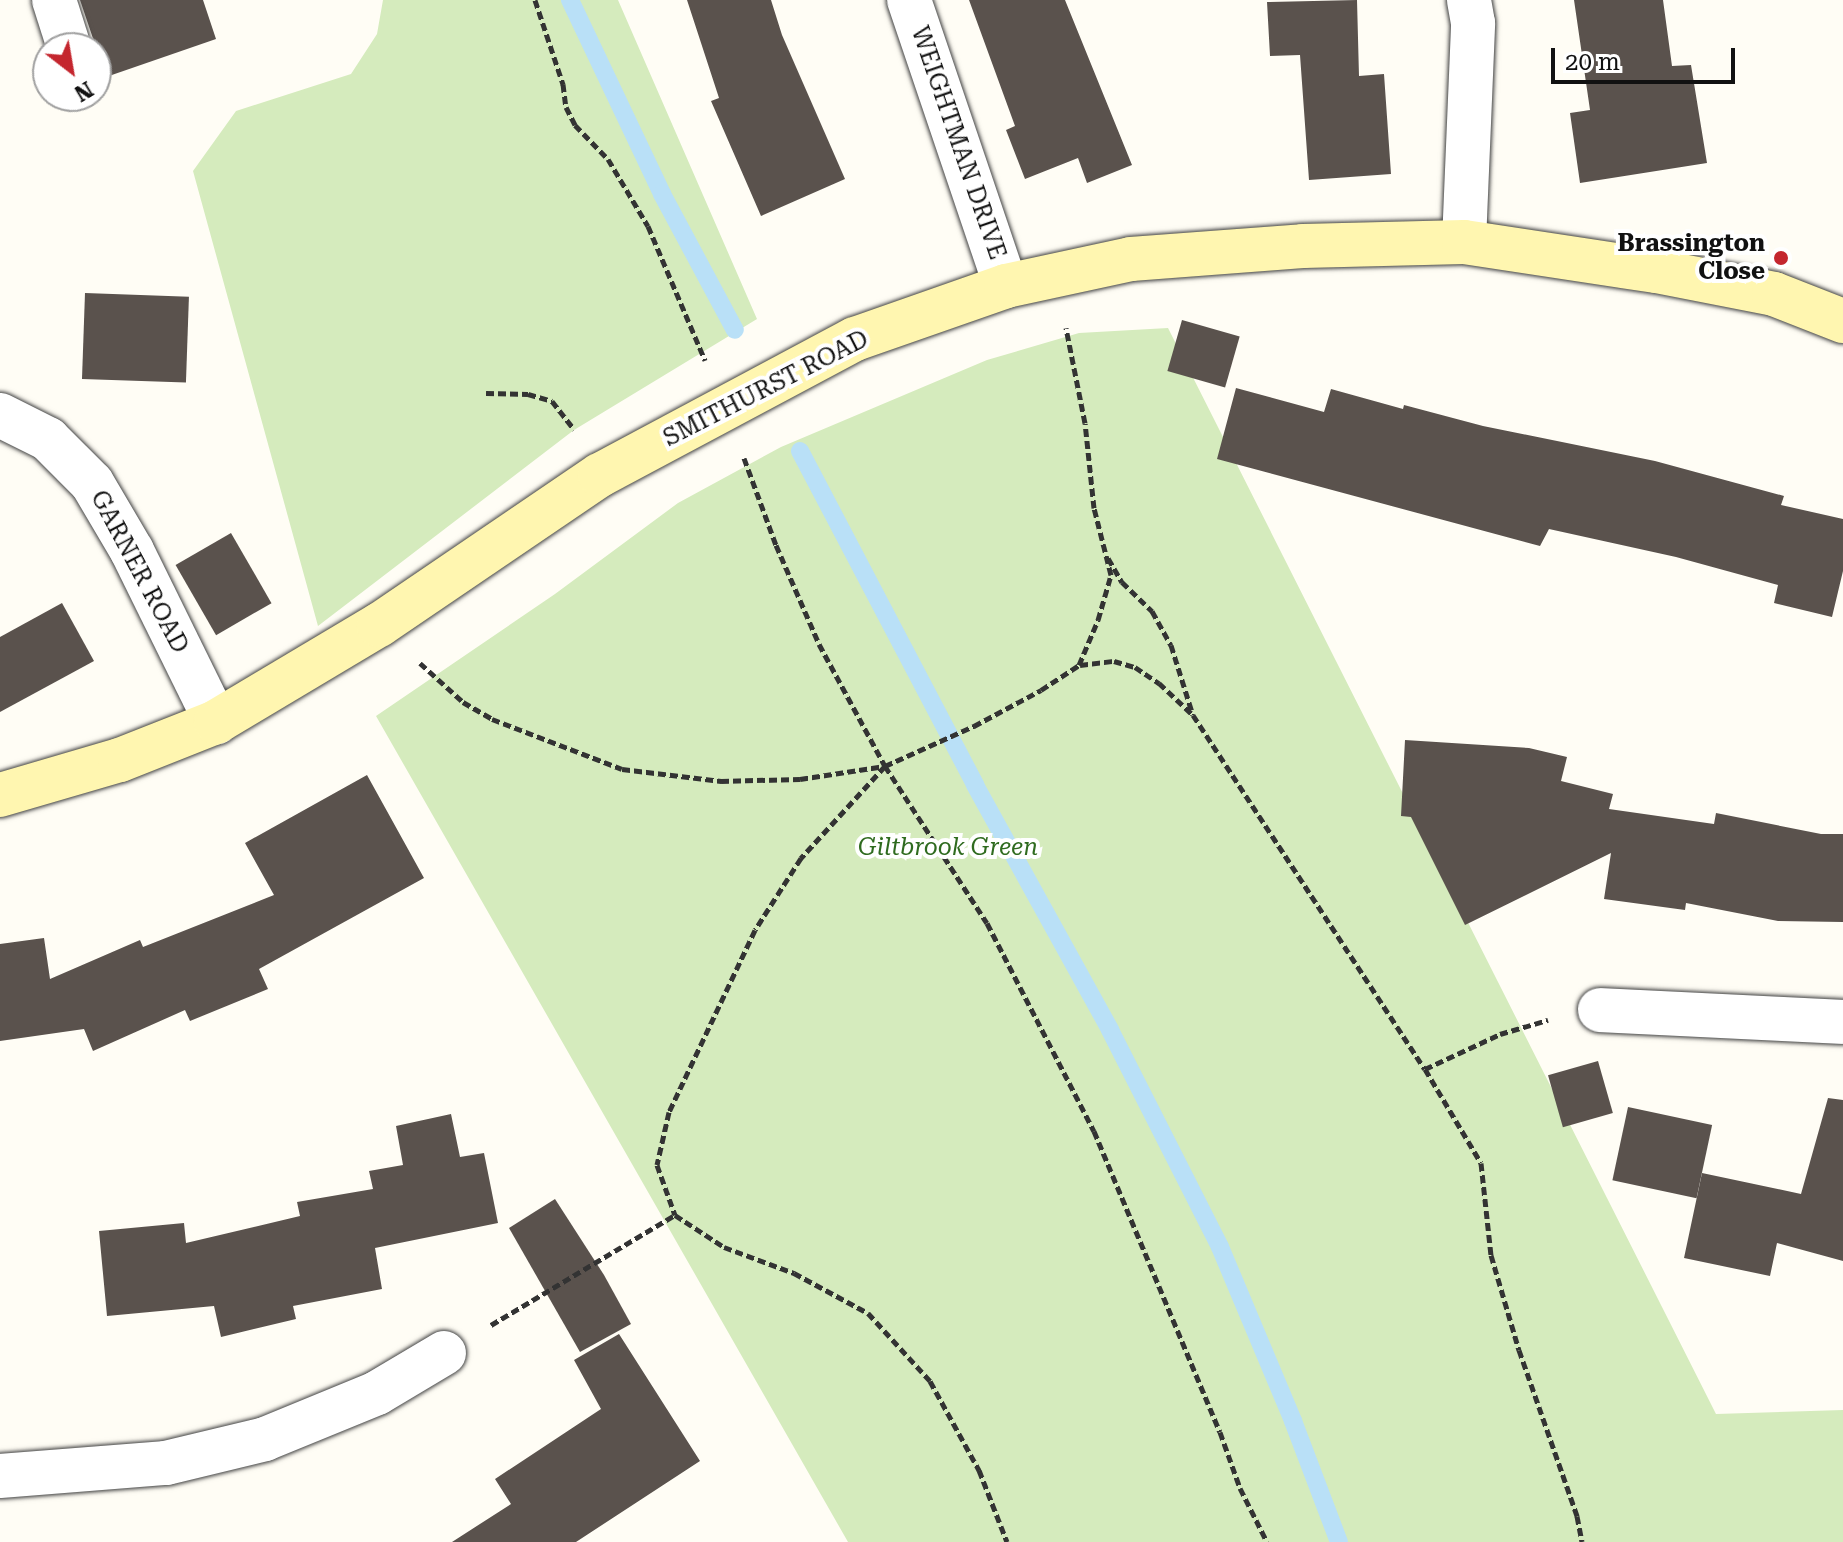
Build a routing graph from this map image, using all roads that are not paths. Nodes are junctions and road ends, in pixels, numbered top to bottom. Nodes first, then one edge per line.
1 (54, 0) edge
2 (909, 0) edge
3 (1469, 0) edge
4 (64, 32) edge
5 (1464, 242) junction
6 (1006, 286) junction
7 (1843, 321) edge
8 (0, 415) edge
9 (216, 722) junction
10 (0, 795) edge
11 (1600, 1010) road end
12 (1843, 1022) edge
13 (444, 1353) road end
14 (0, 1476) edge

1 - 4 street
2 - 6 street, WEIGHTMAN DRIVE
3 - 5 street
5 - 6 street, SMITHURST ROAD
5 - 7 street, SMITHURST ROAD
6 - 9 street, SMITHURST ROAD
8 - 9 street, GARNER ROAD
9 - 10 street, SMITHURST ROAD
11 - 12 street
13 - 14 street

